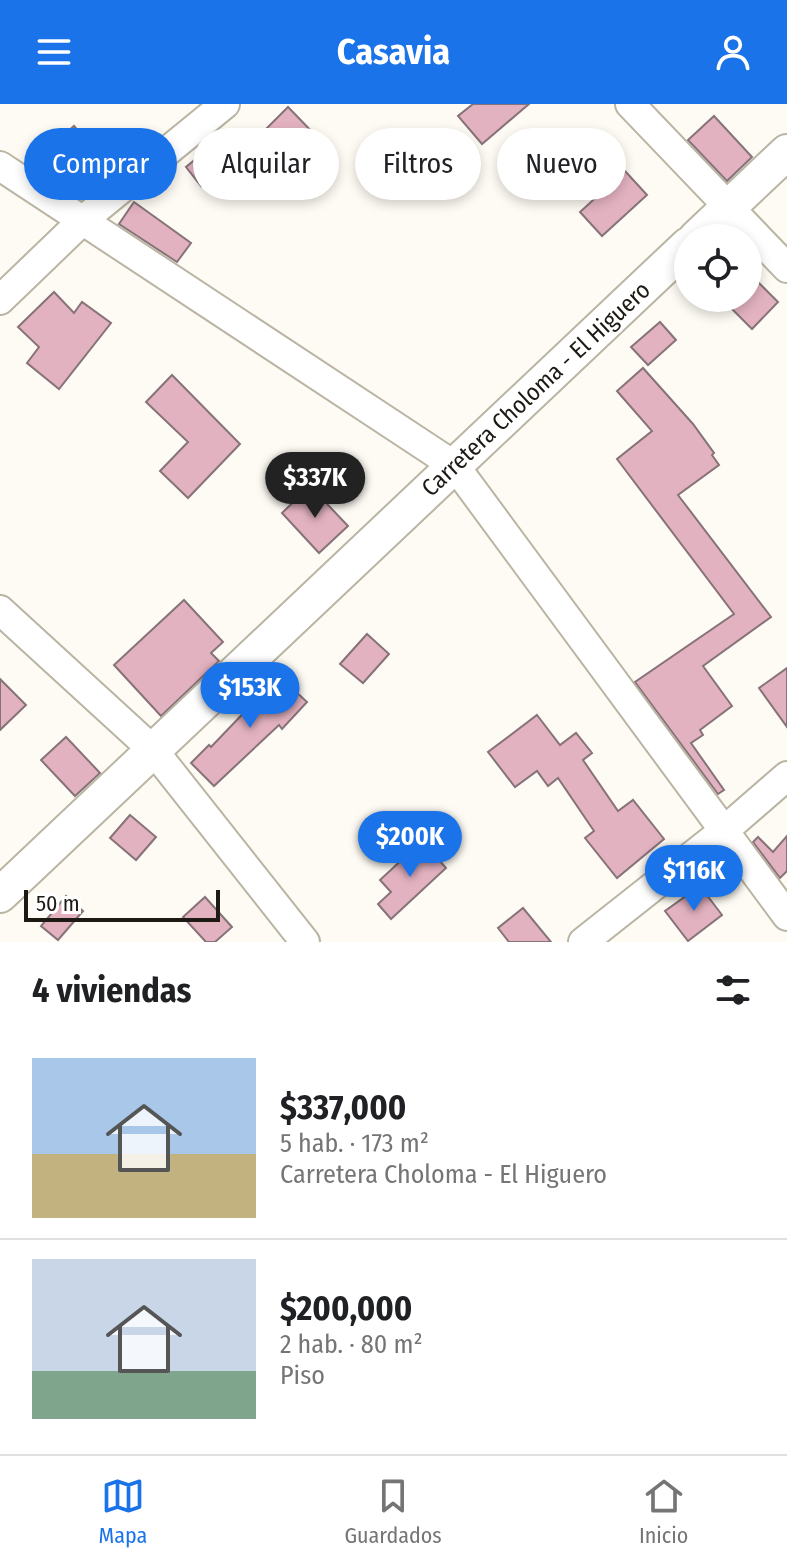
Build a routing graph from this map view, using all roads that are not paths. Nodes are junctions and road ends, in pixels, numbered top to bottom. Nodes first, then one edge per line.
1 (225, 104) edge
2 (630, 104) edge
3 (787, 152) edge
4 (0, 166) edge
5 (728, 207) junction
6 (83, 220) junction
7 (710, 224) edge
8 (674, 258) edge
9 (787, 268) edge
10 (0, 300) edge
11 (455, 466) junction
12 (0, 610) edge
13 (154, 751) junction
14 (787, 776) edge
15 (726, 829) junction
16 (0, 895) edge
17 (787, 916) edge
18 (305, 942) edge
19 (583, 942) edge

1 - 6 street
2 - 5 street
3 - 5 street
4 - 6 street
5 - 7 street
5 - 9 street
6 - 10 street
6 - 11 street
8 - 11 street, Carretera Choloma - El Higuero
11 - 13 street, Carretera Choloma - El Higuero
11 - 15 street
12 - 13 street
13 - 16 street, Carretera Choloma - El Higuero
13 - 18 street
14 - 15 street
15 - 17 street
15 - 19 street

